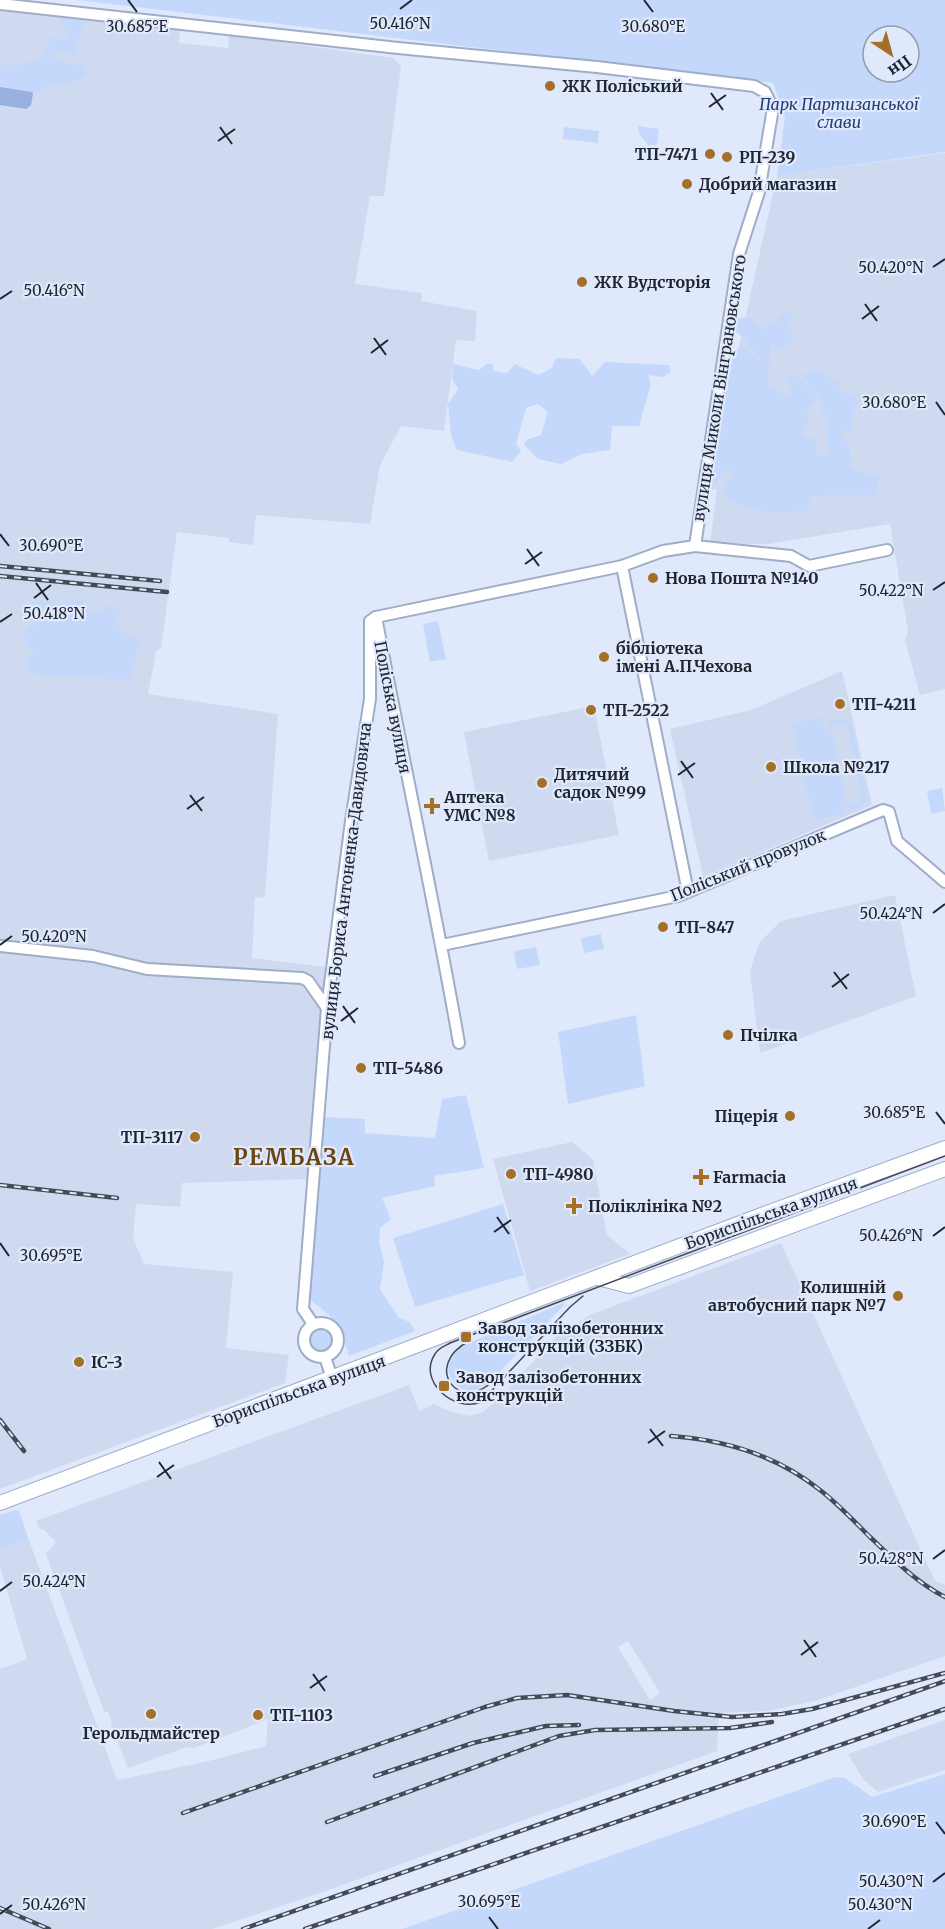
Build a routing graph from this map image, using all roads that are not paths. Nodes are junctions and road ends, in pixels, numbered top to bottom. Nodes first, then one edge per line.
1 (0, 4) edge
2 (695, 546) junction
3 (887, 550) dead end
4 (622, 566) junction
5 (376, 617) junction
6 (945, 882) edge
7 (688, 892) junction
8 (442, 945) junction
9 (0, 946) edge
10 (327, 1008) junction
11 (459, 1043) dead end
12 (945, 1148) edge
13 (945, 1169) edge
14 (598, 1278) junction
15 (313, 1324) junction
16 (325, 1356) junction
17 (332, 1378) junction
18 (0, 1503) edge

1 - 2 street, вулиця Миколи Вінграновського
2 - 3 street, Поліська вулиця
2 - 4 street, Поліська вулиця
4 - 5 street, Поліська вулиця
4 - 7 street
5 - 8 street, Поліська вулиця
5 - 10 street, вулиця Бориса Антоненка-Давидовича
6 - 7 street, Поліський провулок
7 - 8 street, Поліський провулок
8 - 11 street, Поліська вулиця
9 - 10 street
10 - 15 street, вулиця Бориса Антоненка-Давидовича
12 - 14 main road, Бориспільська вулиця
13 - 14 main road, Бориспільська вулиця
14 - 17 main road, Бориспільська вулиця
15 - 16 street
15 - 16 street
16 - 17 street
17 - 18 main road, Бориспільська вулиця

